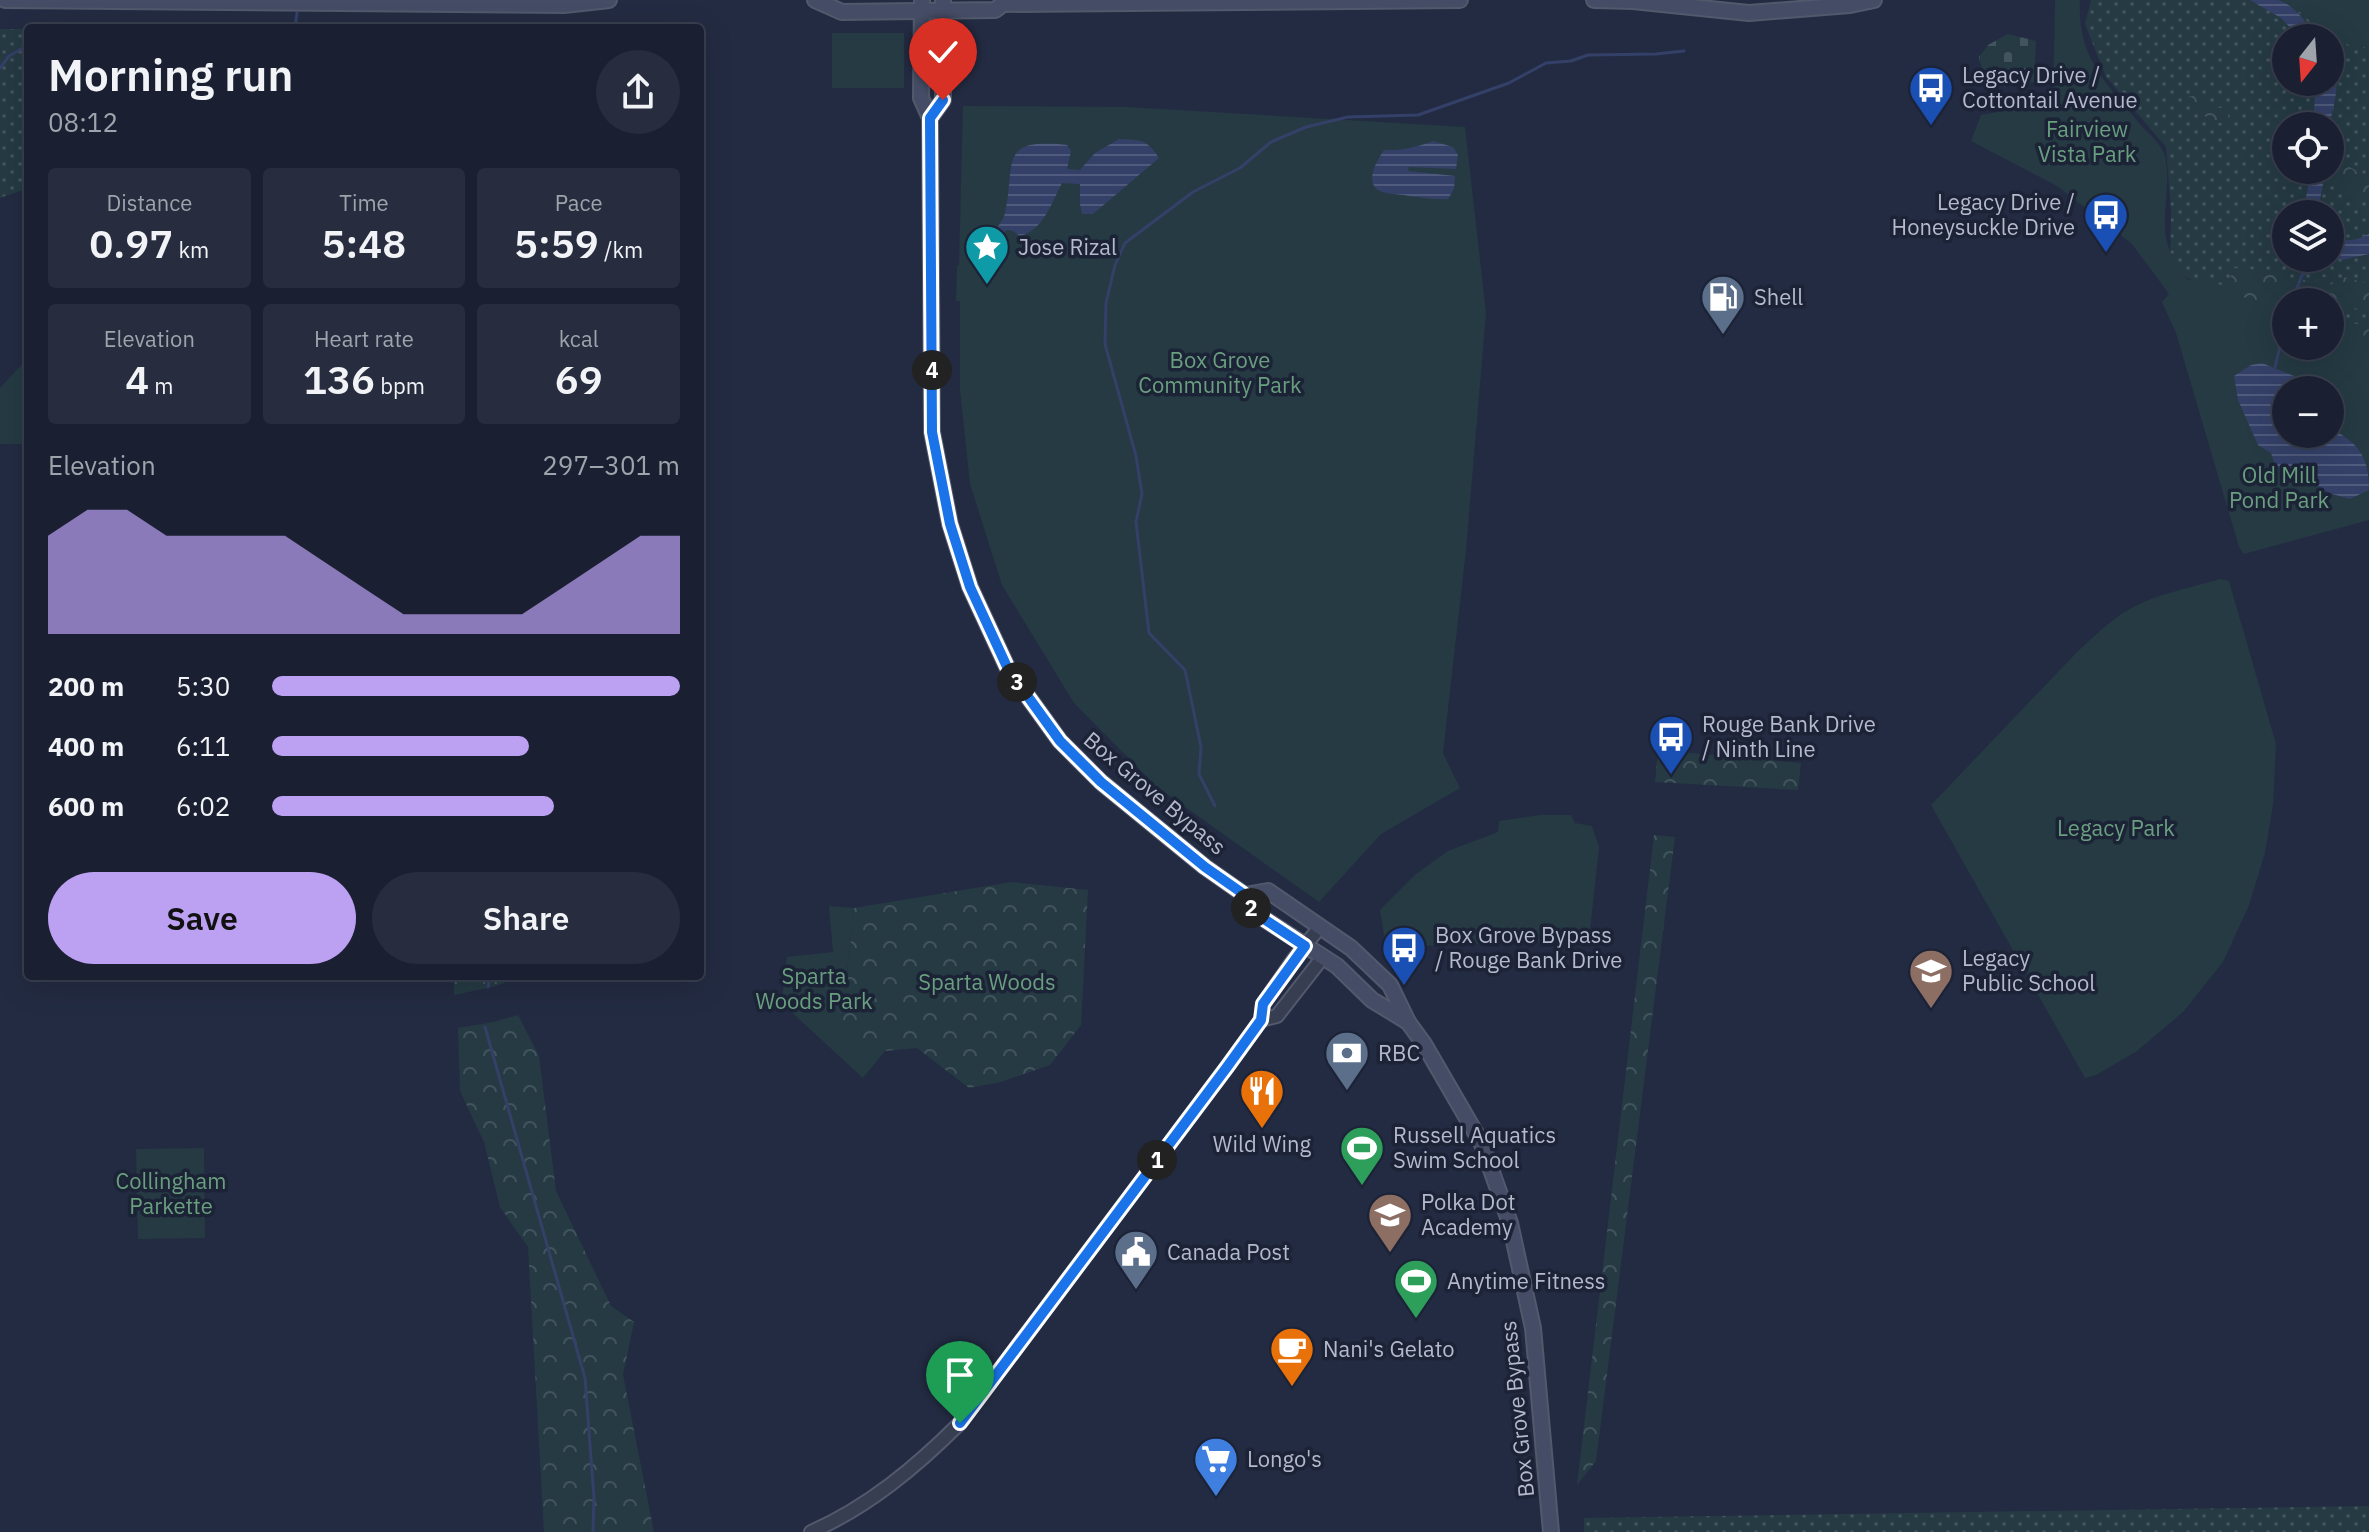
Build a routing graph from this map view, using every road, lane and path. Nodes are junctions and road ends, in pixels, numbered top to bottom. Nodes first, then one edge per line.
1 (5, 0) edge
2 (609, 0) edge
3 (815, 0) edge
4 (1460, 0) edge
5 (1594, 0) edge
6 (1874, 0) edge
7 (1002, 2) edge
8 (922, 6) edge
9 (943, 6) edge
10 (930, 118) junction
11 (1245, 895) junction
12 (1320, 927) junction
13 (1305, 946) junction
14 (1323, 957) junction
15 (1261, 1020) junction
16 (1408, 1022) junction
17 (811, 1532) edge
18 (1551, 1532) edge

1 - 2 main road
3 - 8 main road
4 - 7 main road
5 - 6 main road
7 - 9 main road
8 - 9 main road
8 - 10 main road, Box Grove Bypass
9 - 10 main road, Box Grove Bypass
10 - 11 main road, Box Grove Bypass
11 - 12 main road, Box Grove Bypass
11 - 13 main road, Box Grove Bypass
12 - 13 street
12 - 16 main road, Box Grove Bypass
13 - 14 main road, Box Grove Bypass
13 - 15 street
14 - 15 street
14 - 16 main road, Box Grove Bypass
15 - 17 street
16 - 18 main road, Box Grove Bypass

